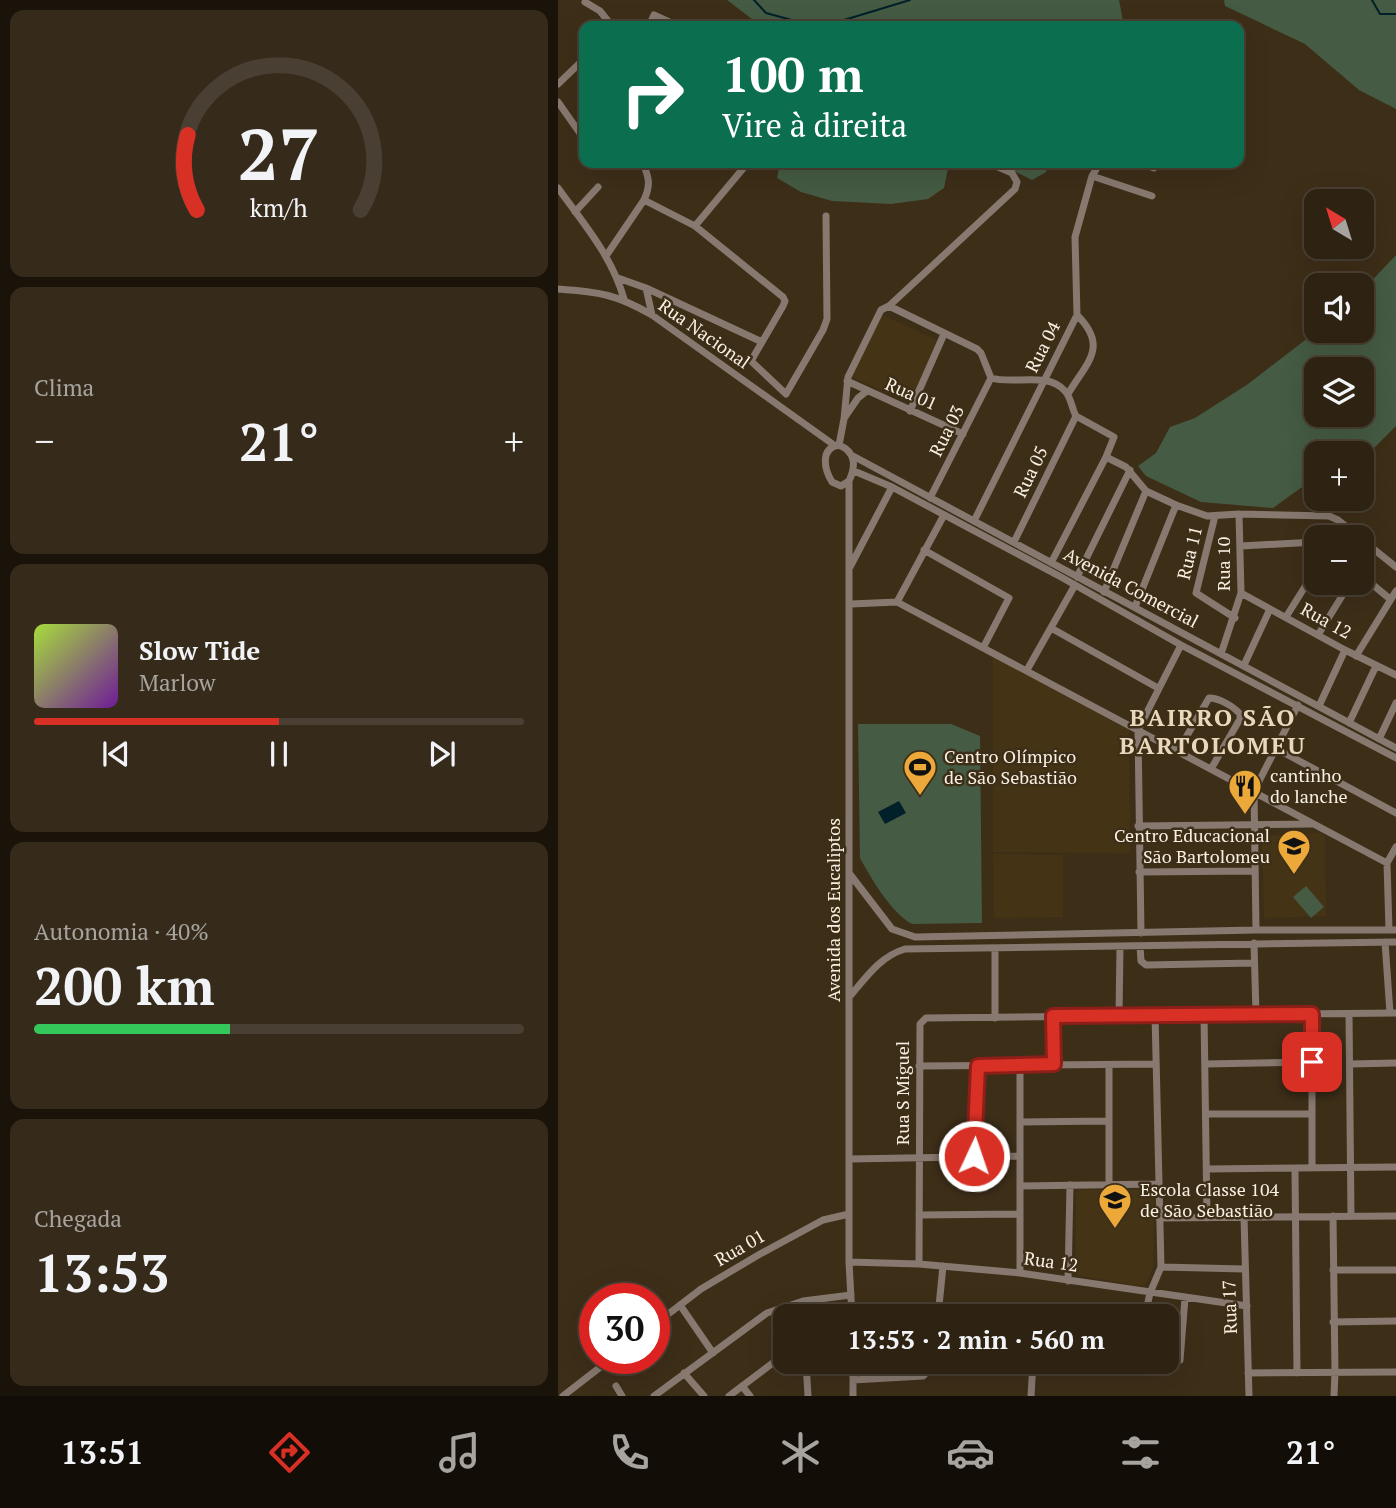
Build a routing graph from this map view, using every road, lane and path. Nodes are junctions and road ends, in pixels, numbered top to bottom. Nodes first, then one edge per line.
1 (585, 2) edge
2 (608, 21) edge
3 (651, 21) edge
4 (667, 21) edge
5 (579, 65) edge
6 (558, 84) edge
7 (558, 102) edge
8 (579, 132) edge
9 (645, 168) edge
10 (744, 168) edge
11 (1000, 168) edge
12 (1097, 168) edge
13 (1092, 176) junction
14 (598, 187) dead end
15 (558, 188) edge
16 (1152, 196) dead end
17 (644, 200) junction
18 (575, 212) junction
19 (826, 216) dead end
20 (696, 226) junction
21 (606, 256) junction
22 (618, 278) junction
23 (646, 288) junction
24 (558, 289) edge
25 (624, 299) junction
26 (889, 306) junction
27 (652, 315) junction
28 (1077, 315) junction
29 (945, 334) junction
30 (762, 342) junction
31 (991, 378) junction
32 (1044, 380) junction
33 (847, 381) junction
34 (867, 391) junction
35 (1068, 394) junction
36 (910, 411) junction
37 (1076, 416) junction
38 (844, 419) junction
39 (963, 434) junction
40 (820, 435) junction
41 (836, 445) junction
42 (826, 452) junction
43 (853, 456) junction
44 (1106, 457) junction
45 (1130, 470) junction
46 (854, 471) junction
47 (849, 481) junction
48 (836, 485) junction
49 (892, 487) junction
50 (1146, 491) junction
51 (930, 498) junction
52 (849, 503) junction
53 (1176, 505) junction
54 (1239, 514) junction
55 (944, 515) junction
56 (1215, 516) junction
57 (974, 521) junction
58 (1344, 525) edge
59 (1014, 542) junction
60 (1304, 543) edge
61 (1241, 546) junction
62 (1374, 549) edge
63 (924, 550) junction
64 (1051, 563) junction
65 (1396, 567) edge
66 (849, 568) junction
67 (1062, 574) junction
68 (1076, 581) junction
69 (1374, 586) edge
70 (1304, 588) edge
71 (1091, 590) junction
72 (1396, 591) edge
73 (1104, 592) junction
74 (1241, 593) junction
75 (1343, 595) edge
76 (1390, 599) junction
77 (897, 602) junction
78 (851, 604) junction
79 (1135, 607) junction
80 (1270, 608) junction
81 (1286, 617) junction
82 (1235, 618) junction
83 (1051, 628) junction
84 (1318, 635) junction
85 (1181, 645) junction
86 (984, 646) junction
87 (1344, 650) junction
88 (1221, 654) junction
89 (1356, 656) junction
90 (1244, 665) junction
91 (1376, 666) junction
92 (1027, 670) junction
93 (1396, 675) edge
94 (1158, 688) junction
95 (1290, 690) junction
96 (1285, 698) junction
97 (1396, 703) edge
98 (1298, 705) junction
99 (1319, 706) junction
100 (1334, 714) junction
101 (1330, 722) junction
102 (1349, 723) junction
103 (1137, 730) junction
104 (1379, 739) junction
105 (1277, 748) junction
106 (1396, 748) edge
107 (1178, 751) junction
108 (1396, 758) edge
109 (1211, 769) junction
110 (1254, 791) junction
111 (1396, 813) edge
112 (1254, 824) junction
113 (1313, 824) junction
114 (1138, 826) junction
115 (1396, 847) edge
116 (1387, 863) junction
117 (1254, 871) junction
118 (849, 872) junction
119 (1139, 872) junction
120 (1256, 930) junction
121 (1392, 930) edge
122 (1131, 933) junction
123 (1141, 933) junction
124 (939, 937) junction
125 (1385, 942) junction
126 (1396, 942) edge
127 (1254, 943) junction
128 (1136, 946) junction
129 (1120, 947) junction
130 (995, 948) junction
131 (939, 949) junction
132 (1254, 963) junction
133 (850, 995) junction
134 (1393, 1013) edge
135 (1155, 1014) junction
136 (1204, 1014) junction
137 (1256, 1014) junction
138 (1312, 1014) junction
139 (1349, 1014) junction
140 (1119, 1015) junction
141 (1053, 1016) junction
142 (995, 1018) junction
143 (1312, 1062) junction
144 (1396, 1063) edge
145 (1054, 1064) junction
146 (1156, 1064) junction
147 (1206, 1064) junction
148 (1350, 1064) junction
149 (1109, 1065) junction
150 (919, 1066) junction
151 (978, 1066) junction
152 (1019, 1066) junction
153 (1207, 1114) junction
154 (1312, 1114) junction
155 (1109, 1121) junction
156 (1020, 1122) junction
157 (974, 1156) junction
158 (1020, 1156) junction
159 (919, 1158) junction
160 (850, 1159) junction
161 (1350, 1167) junction
162 (1396, 1167) edge
163 (1312, 1168) junction
164 (1208, 1169) junction
165 (1295, 1169) junction
166 (1109, 1184) junction
167 (1158, 1184) junction
168 (1070, 1185) junction
169 (1021, 1186) junction
170 (849, 1214) junction
171 (1020, 1214) junction
172 (919, 1215) junction
173 (1295, 1216) junction
174 (1333, 1216) junction
175 (1351, 1216) junction
176 (1396, 1216) edge
177 (1244, 1217) junction
178 (1159, 1218) junction
179 (1207, 1218) junction
180 (849, 1262) junction
181 (919, 1264) junction
182 (943, 1266) junction
183 (1161, 1267) junction
184 (1244, 1269) junction
185 (1333, 1270) junction
186 (1396, 1270) edge
187 (1020, 1273) junction
188 (1068, 1280) junction
189 (1150, 1293) junction
190 (851, 1295) junction
191 (1185, 1298) junction
192 (851, 1304) edge
193 (939, 1304) edge
194 (1148, 1304) edge
195 (680, 1305) junction
196 (1247, 1306) junction
197 (670, 1313) edge
198 (1396, 1321) edge
199 (1333, 1322) junction
200 (713, 1353) junction
201 (1180, 1360) dead end
202 (773, 1363) edge
203 (1336, 1372) junction
204 (1396, 1372) edge
205 (684, 1373) junction
206 (1248, 1373) junction
207 (1297, 1373) junction
208 (591, 1374) edge
209 (807, 1374) edge
210 (853, 1374) edge
211 (925, 1374) edge
212 (1032, 1374) edge
213 (853, 1380) junction
214 (616, 1386) dead end
215 (742, 1386) junction
216 (563, 1396) edge
217 (622, 1396) edge
218 (654, 1396) edge
219 (704, 1396) edge
220 (730, 1396) edge
221 (750, 1396) edge
222 (808, 1396) edge
223 (853, 1396) edge
224 (1031, 1396) edge
225 (1249, 1396) edge
226 (1334, 1396) edge

1 - 2 street
3 - 4 street
5 - 6 street
7 - 8 street
9 - 17 street
10 - 20 street
11 - 26 street
12 - 13 street, Rua 04
13 - 16 street
13 - 28 street, Rua 04
14 - 18 street
15 - 18 street
17 - 20 street
17 - 21 street
18 - 21 street
19 - 30 street
20 - 30 street
21 - 22 street
22 - 23 street
22 - 25 street
23 - 27 street
23 - 30 street
24 - 25 street, Rua Nacional
25 - 27 street, Rua Nacional
26 - 29 street
26 - 33 street
27 - 40 street, Rua Nacional
28 - 32 street, Rua 04
28 - 35 street
29 - 31 street
29 - 36 street
31 - 32 street
31 - 39 street, Rua 03
32 - 35 street
32 - 57 street, Rua 04
33 - 34 street, Rua 01
33 - 38 street
34 - 36 street, Rua 01
34 - 38 street
35 - 37 street
36 - 39 street, Rua 01
37 - 44 street
37 - 59 street, Rua 05
38 - 41 street
39 - 51 street, Rua 03
40 - 41 street, Rua Nacional
40 - 42 street
41 - 42 street
41 - 43 street
42 - 48 street
43 - 46 street
43 - 51 street, Avenida Comercial
44 - 45 street
44 - 64 street
45 - 50 street
45 - 68 street
46 - 47 street
46 - 49 street, Avenida Comercial
47 - 48 street
47 - 52 street, Avenida dos Eucaliptos
48 - 52 street
49 - 55 street, Avenida Comercial
49 - 66 street
50 - 53 street
50 - 73 street
51 - 57 street, Avenida Comercial
52 - 66 street, Avenida dos Eucaliptos
53 - 56 street
53 - 79 street
54 - 56 street
54 - 58 street
54 - 61 street, Rua 10
55 - 63 street
55 - 67 street, Avenida Comercial
56 - 82 street, Rua 11
57 - 59 street, Avenida Comercial
59 - 64 street, Avenida Comercial
60 - 61 street
61 - 74 street, Rua 10
62 - 65 street
63 - 77 street
63 - 86 street
64 - 67 street, Avenida Comercial
66 - 78 street, Avenida dos Eucaliptos
67 - 68 street, Avenida Comercial
68 - 71 street, Avenida Comercial
68 - 83 street
69 - 76 street
70 - 81 street
71 - 73 street, Avenida Comercial
71 - 85 street, Avenida Comercial
72 - 76 street
73 - 79 street, Avenida Comercial
74 - 80 street, Rua 12
74 - 82 street, Rua 10
75 - 84 street
76 - 89 street
77 - 78 street
77 - 86 street
78 - 118 street, Avenida dos Eucaliptos
79 - 88 street, Avenida Comercial
80 - 81 street, Rua 12
80 - 90 street
81 - 84 street, Rua 12
82 - 88 street, Rua 10
83 - 92 street
83 - 94 street
84 - 87 street, Rua 12
85 - 94 street
85 - 96 street, Avenida Comercial
86 - 92 street
87 - 89 street, Rua 12
87 - 99 street
88 - 90 street, Avenida Comercial
89 - 91 street, Rua 12
90 - 95 street, Avenida Comercial
91 - 93 street, Rua 12
91 - 102 street
92 - 103 street
94 - 103 street
95 - 96 street
95 - 99 street, Avenida Comercial
96 - 98 street, Avenida Comercial
97 - 104 street
98 - 101 street, Avenida Comercial
98 - 105 street
99 - 100 street, Avenida Comercial
100 - 101 street
100 - 102 street, Avenida Comercial
101 - 108 street, Avenida Comercial
102 - 104 street, Avenida Comercial
103 - 107 street
103 - 114 street
104 - 106 street, Avenida Comercial
105 - 110 street
105 - 111 street
107 - 109 street
107 - 109 street
109 - 110 street
110 - 112 street
110 - 113 street
112 - 113 street
112 - 114 street
112 - 117 street
113 - 116 street
114 - 119 street
115 - 116 street
116 - 121 street
117 - 119 street
117 - 120 street
118 - 124 street
118 - 133 street, Avenida dos Eucaliptos
119 - 123 street
120 - 121 street
120 - 123 street
122 - 123 street
122 - 124 street
122 - 128 street
124 - 131 street
125 - 126 street
125 - 127 street
125 - 134 street
127 - 128 street
127 - 132 street
128 - 129 street
128 - 132 street
129 - 130 street
129 - 140 street
130 - 131 street
130 - 142 street
131 - 133 street
132 - 137 street
133 - 160 street, Avenida dos Eucaliptos
134 - 139 street, Rua S Miguel
135 - 136 street, Rua S Miguel
135 - 140 street, Rua S Miguel
135 - 146 street
136 - 137 street, Rua S Miguel
136 - 147 street
137 - 138 street, Rua S Miguel
138 - 139 street, Rua S Miguel
138 - 143 street
139 - 148 street
140 - 141 street, Rua S Miguel
141 - 142 street, Rua S Miguel
141 - 145 street
142 - 150 street, Rua S Miguel
143 - 147 street
143 - 154 street
144 - 148 street
145 - 149 street
145 - 152 street
146 - 149 street
146 - 167 street
147 - 153 street
148 - 161 street
149 - 155 street
150 - 151 street
150 - 159 street, Rua S Miguel
151 - 152 street
151 - 157 street
152 - 156 street
153 - 154 street
153 - 164 street
154 - 163 street
155 - 156 street
155 - 166 street
156 - 158 street
157 - 158 street
157 - 159 street
158 - 169 street
159 - 160 street
159 - 172 street, Rua S Miguel
160 - 170 street, Avenida dos Eucaliptos
161 - 162 street
161 - 163 street
161 - 175 street
163 - 165 street
164 - 165 street
164 - 179 street
165 - 173 street
166 - 167 street
166 - 168 street
167 - 178 street
168 - 169 street
168 - 188 street
169 - 171 street
170 - 180 street, Avenida dos Eucaliptos
170 - 195 street, Rua 01
171 - 172 street
171 - 187 street
172 - 181 street, Rua S Miguel
173 - 174 street
173 - 177 street
173 - 207 street
174 - 175 street
174 - 185 street
175 - 176 street
177 - 179 street
177 - 184 street, Rua 17
178 - 179 street
178 - 183 street
180 - 181 street, Rua 12
180 - 190 street, Avenida dos Eucaliptos
181 - 182 street, Rua 12
182 - 187 street, Rua 12
182 - 193 street
183 - 184 street
183 - 189 street
184 - 196 street, Rua 17
185 - 186 street
185 - 199 street
187 - 188 street, Rua 12
188 - 189 street, Rua 12
189 - 191 street, Rua 12
189 - 194 street
190 - 192 street, Avenida dos Eucaliptos
190 - 200 street
191 - 196 street, Rua 12
191 - 201 street
195 - 197 street, Rua 01
195 - 200 street
196 - 206 street, Rua 17
198 - 199 street
199 - 203 street
200 - 205 street
202 - 215 street
203 - 204 street
203 - 207 street
203 - 226 street
205 - 218 street
205 - 219 street
206 - 207 street
206 - 225 street, Rua 17
208 - 216 street
209 - 222 street
210 - 213 street
211 - 213 street
212 - 224 street
213 - 223 street
214 - 217 street
215 - 220 street
215 - 221 street

